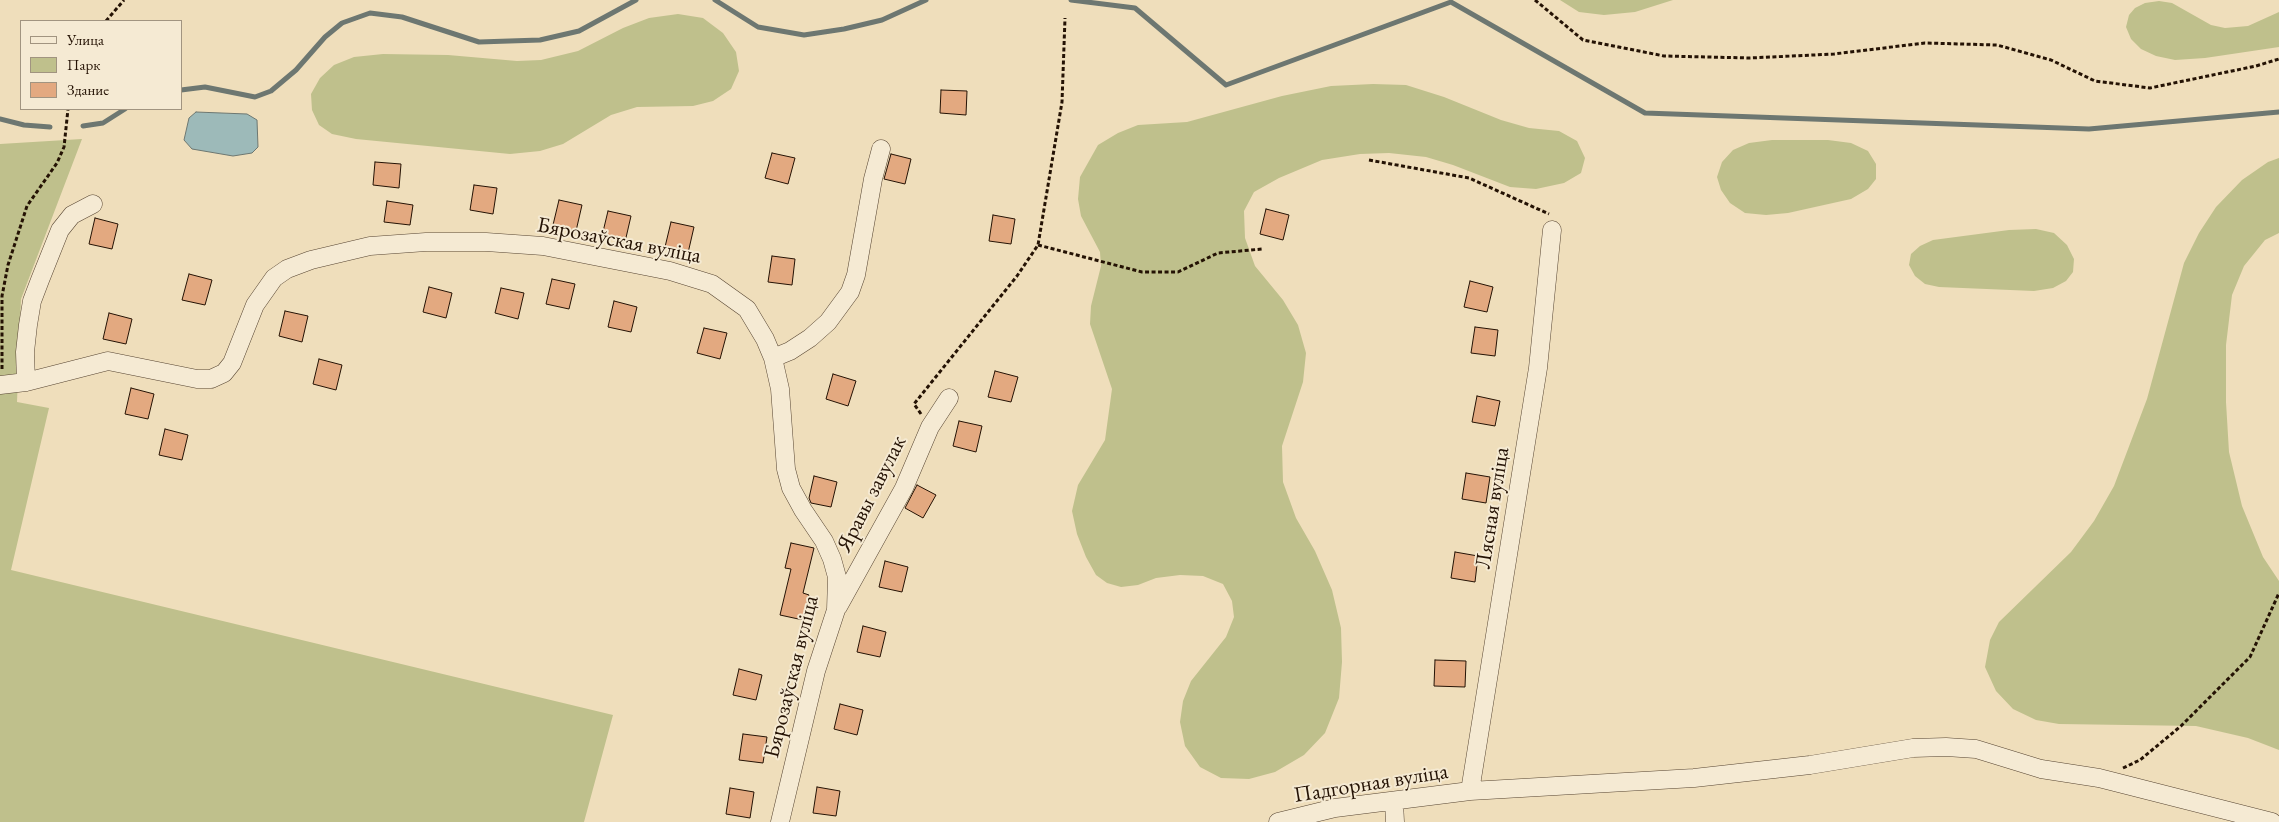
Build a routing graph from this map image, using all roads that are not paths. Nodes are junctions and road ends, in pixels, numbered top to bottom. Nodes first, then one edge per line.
1 (881, 149) dead end
2 (93, 204) dead end
3 (1552, 230) road end
4 (773, 358) junction
5 (26, 382) junction
6 (2, 384) edge
7 (949, 398) dead end
8 (836, 610) junction
9 (1470, 791) junction
10 (1394, 802) junction
11 (780, 822) edge
12 (1278, 822) edge
13 (1395, 822) edge
14 (2272, 822) edge

1 - 4 street
2 - 5 street
3 - 9 street, Лясная вуліца
4 - 5 street, Бярозаўская вуліца
4 - 8 street, Бярозаўская вуліца
5 - 6 street, Бярозаўская вуліца
7 - 8 street, Яравы завулак
8 - 11 street, Бярозаўская вуліца
9 - 10 street, Падгорная вуліца
9 - 14 street, Падгорная вуліца
10 - 12 street, Падгорная вуліца
10 - 13 street

